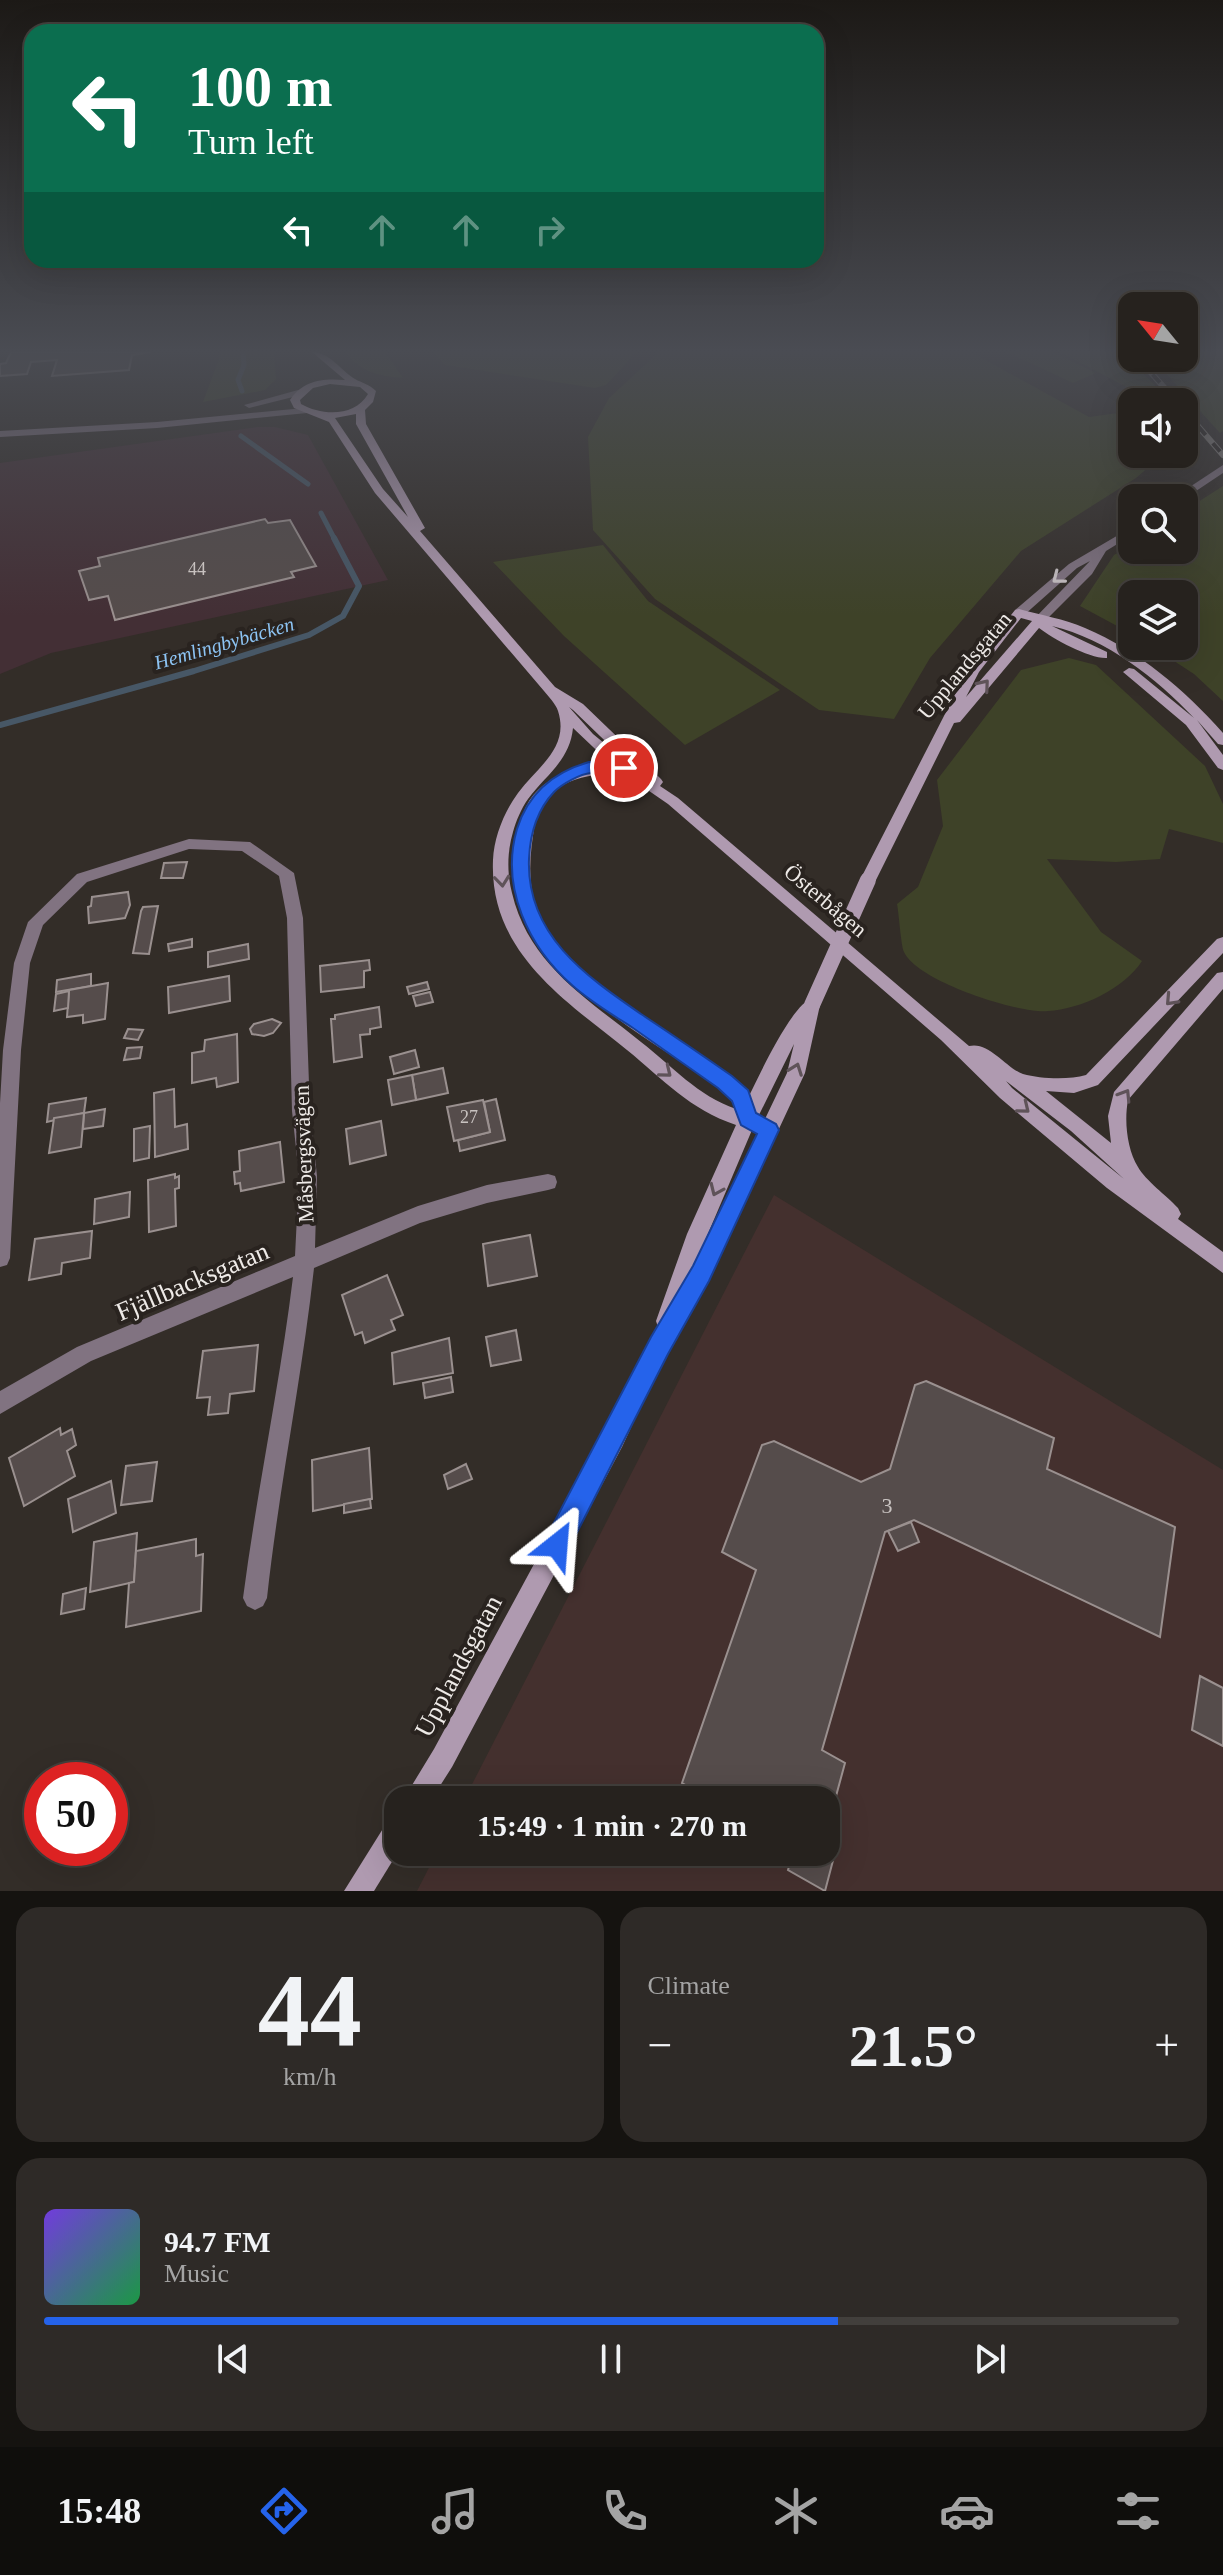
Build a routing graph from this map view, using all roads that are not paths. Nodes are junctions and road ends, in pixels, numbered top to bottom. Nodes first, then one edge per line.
1 (347, 440) edge
2 (370, 440) edge
3 (1220, 470) edge
4 (1198, 485) edge
5 (1118, 539) edge
6 (1102, 550) junction
7 (435, 558) junction
8 (1019, 613) junction
9 (1038, 621) junction
10 (549, 688) junction
11 (564, 713) junction
12 (1223, 741) edge
13 (934, 745) junction
14 (1223, 765) edge
15 (624, 768) junction
16 (673, 801) junction
17 (1223, 943) edge
18 (1223, 978) edge
19 (812, 1005) junction
20 (947, 1035) junction
21 (1021, 1080) junction
22 (748, 1118) junction
23 (769, 1130) junction
24 (1129, 1168) junction
25 (548, 1182) dead end
26 (1193, 1239) junction
27 (0, 1258) edge
28 (305, 1262) junction
29 (1223, 1264) edge
30 (659, 1345) junction
31 (0, 1403) edge
32 (255, 1598) dead end
33 (424, 1786) edge
34 (384, 1850) edge
35 (358, 1891) edge

1 - 7 main road, Österbågen
2 - 7 main road, Österbågen
3 - 4 street
5 - 6 street
6 -> 8 street
6 - 9 street
7 - 10 main road, Österbågen
8 - 9 main road
8 - 13 main road, Upplandsgatan
9 - 12 main road
13 -> 9 main road, Upplandsgatan
9 - 14 main road
10 - 11 main road, Österbågen
10 - 16 main road, Österbågen
11 - 15 main road, Österbågen
11 -> 22 main road
13 - 19 main road, Upplandsgatan, bridge
15 - 16 main road, Österbågen
15 - 22 main road
16 - 20 main road, Österbågen
17 -> 21 main road
24 -> 18 main road
19 - 22 main road, Upplandsgatan
23 -> 19 main road, Upplandsgatan
20 - 21 main road, Österbågen
20 -> 26 main road, Österbågen
21 - 24 main road, Österbågen
22 - 23 main road
22 -> 30 main road, Upplandsgatan
23 - 30 main road, Upplandsgatan
24 - 26 main road, Österbågen
25 - 28 street, Fjällbacksgatan
26 - 29 main road, Österbågen
27 - 28 street, Måsbergsvägen
28 - 31 street, Fjällbacksgatan
28 - 32 street, Måsbergsvägen
30 - 33 main road, Upplandsgatan
34 - 35 main road

